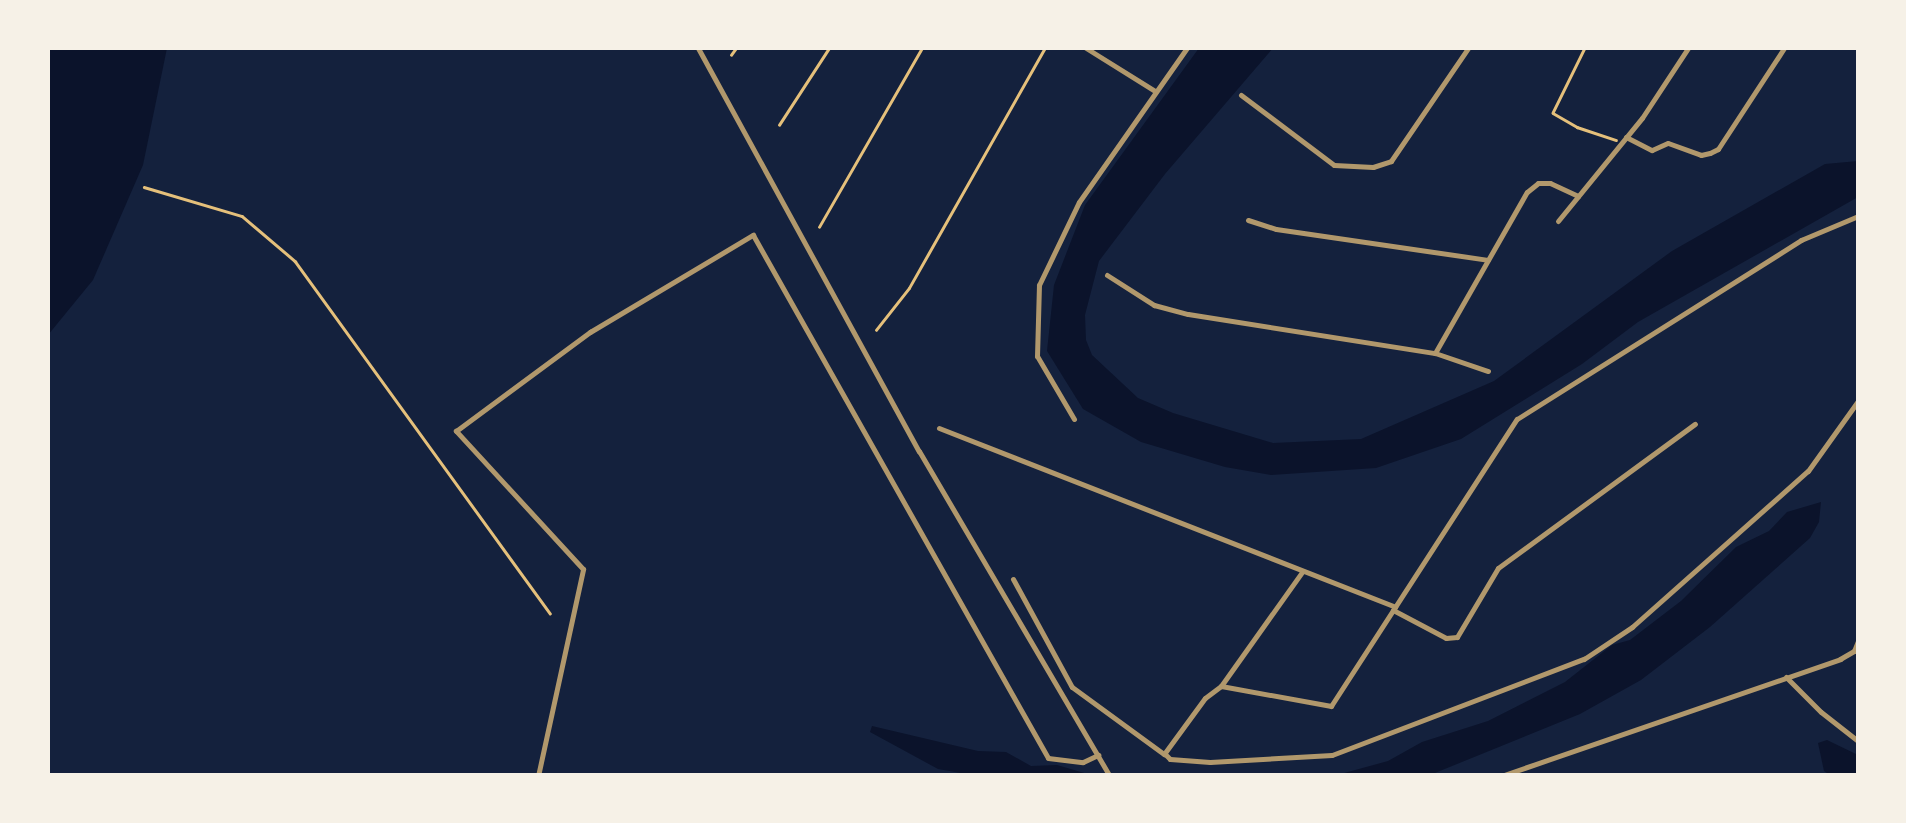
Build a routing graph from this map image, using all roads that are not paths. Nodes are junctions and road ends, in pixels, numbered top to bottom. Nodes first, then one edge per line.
1 (698, 48) edge
2 (1086, 48) edge
3 (1187, 48) edge
4 (1468, 48) edge
5 (1688, 48) edge
6 (1784, 48) edge
7 (1155, 91) junction
8 (1241, 95) dead end
9 (1624, 140) junction
10 (1578, 196) junction
11 (1858, 216) edge
12 (1248, 220) dead end
13 (1558, 221) dead end
14 (1488, 260) junction
15 (1107, 275) dead end
16 (1434, 354) junction
17 (1488, 371) dead end
18 (1858, 401) edge
19 (1074, 419) dead end
20 (1696, 424) dead end
21 (939, 428) dead end
22 (1302, 571) junction
23 (1014, 579) dead end
24 (1394, 608) junction
25 (1858, 641) edge
26 (1786, 677) junction
27 (1221, 686) junction
28 (1858, 740) edge
29 (1165, 754) junction
30 (1098, 755) junction
31 (538, 776) edge
32 (1110, 776) edge
33 (1501, 776) edge

1 - 30 street
2 - 7 street
3 - 7 street
4 - 8 street
5 - 9 street
6 - 9 street
7 - 19 street
9 - 10 street
10 - 13 street
10 - 14 street
11 - 24 street
12 - 14 street
14 - 16 street
15 - 16 street
16 - 17 street
18 - 29 street
20 - 24 street
21 - 22 street
22 - 24 street
22 - 27 street
23 - 29 street
24 - 27 street
25 - 26 street
26 - 28 street
26 - 33 street
27 - 29 street
30 - 31 street
30 - 32 street

